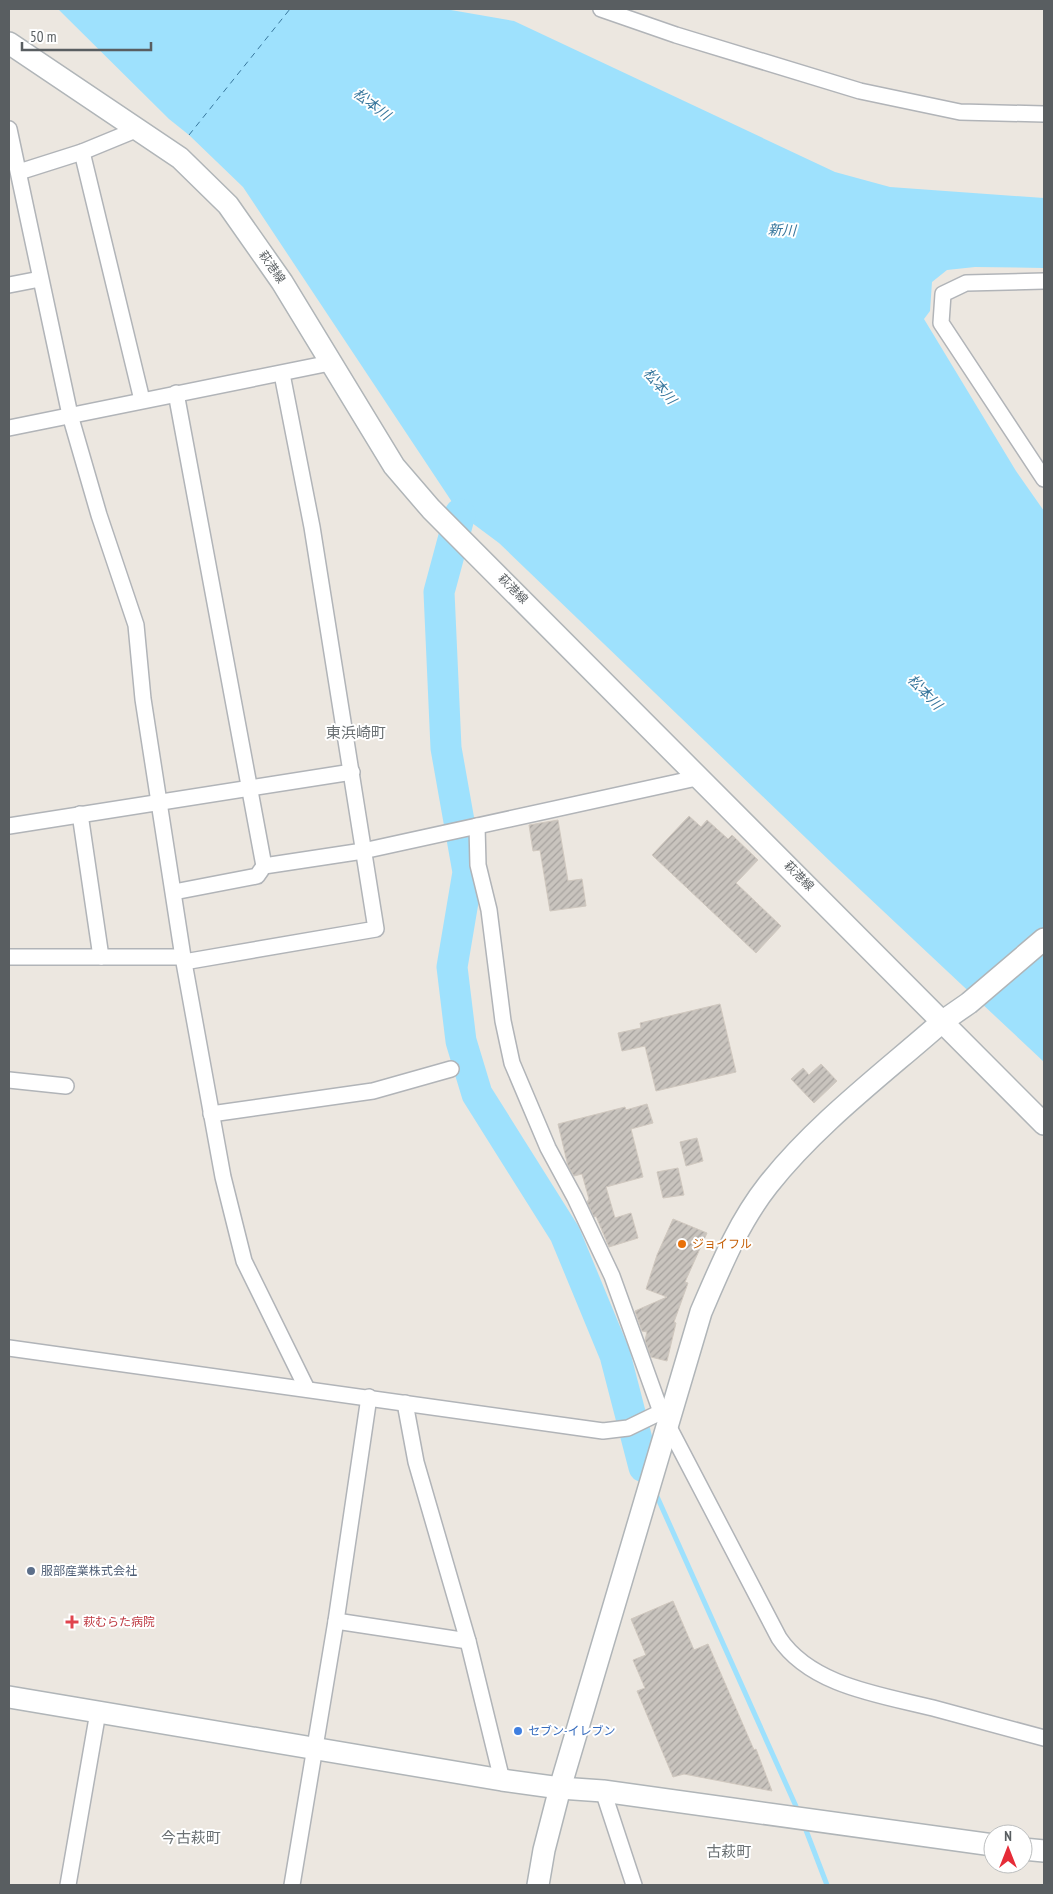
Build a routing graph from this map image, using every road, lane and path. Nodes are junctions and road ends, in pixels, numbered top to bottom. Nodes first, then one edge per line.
1 (601, 9) edge
2 (9, 43) edge
3 (1044, 114) edge
4 (9, 129) edge
5 (138, 129) junction
6 (82, 152) junction
7 (18, 172) junction
8 (40, 279) junction
9 (1044, 282) edge
10 (9, 285) edge
11 (330, 363) junction
12 (282, 374) junction
13 (176, 393) junction
14 (142, 400) junction
15 (70, 415) junction
16 (9, 428) edge
17 (1044, 479) edge
18 (352, 772) junction
19 (701, 777) junction
20 (249, 788) junction
21 (159, 802) junction
22 (80, 814) junction
23 (9, 826) edge
24 (473, 827) junction
25 (363, 850) junction
26 (264, 866) junction
27 (174, 892) junction
28 (1044, 939) edge
29 (101, 956) junction
30 (9, 957) edge
31 (184, 959) junction
32 (943, 1021) junction
33 (451, 1069) dead end
34 (9, 1080) edge
35 (66, 1086) dead end
36 (211, 1114) junction
37 (1044, 1124) edge
38 (9, 1348) edge
39 (307, 1389) junction
40 (369, 1397) junction
41 (405, 1403) junction
42 (664, 1419) junction
43 (336, 1621) junction
44 (468, 1641) junction
45 (9, 1696) edge
46 (98, 1712) junction
47 (1044, 1738) edge
48 (314, 1749) junction
49 (502, 1780) junction
50 (560, 1788) junction
51 (603, 1791) junction
52 (983, 1844) edge
53 (68, 1885) edge
54 (292, 1885) edge
55 (538, 1885) edge
56 (634, 1885) edge

1 - 3 street
2 - 5 street, 萩港線
4 - 7 street
5 - 6 street
5 - 11 street, 萩港線
6 - 7 street
6 - 14 street
7 - 8 street
8 - 10 street
8 - 15 street
9 - 17 street
11 - 12 street
11 - 19 street, 萩港線
12 - 13 street
12 - 18 street
13 - 14 street
13 - 20 street
14 - 15 street
15 - 16 street
15 - 21 street
18 - 20 street
18 - 25 street
19 - 24 street
19 - 32 street, 萩港線
20 - 21 street
20 - 26 street
21 - 22 street
21 - 27 street
22 - 23 street
22 - 29 street
24 - 25 street
24 - 42 street
25 - 26 street
25 - 31 street
26 - 27 street
27 - 31 street
28 - 32 street
29 - 30 street
29 - 31 street
31 - 36 street
32 - 37 street, 萩港線
32 - 42 street
33 - 36 street
34 - 35 street
36 - 39 street
38 - 39 street
39 - 40 street
40 - 41 street
40 - 43 street
41 - 42 street
41 - 44 street
42 - 47 street
42 - 50 street
43 - 44 street
43 - 48 street
44 - 49 street
45 - 46 street
46 - 48 street
46 - 53 street
48 - 49 street
48 - 54 street
49 - 50 street
50 - 51 street
50 - 55 street
51 - 52 street
51 - 56 street

